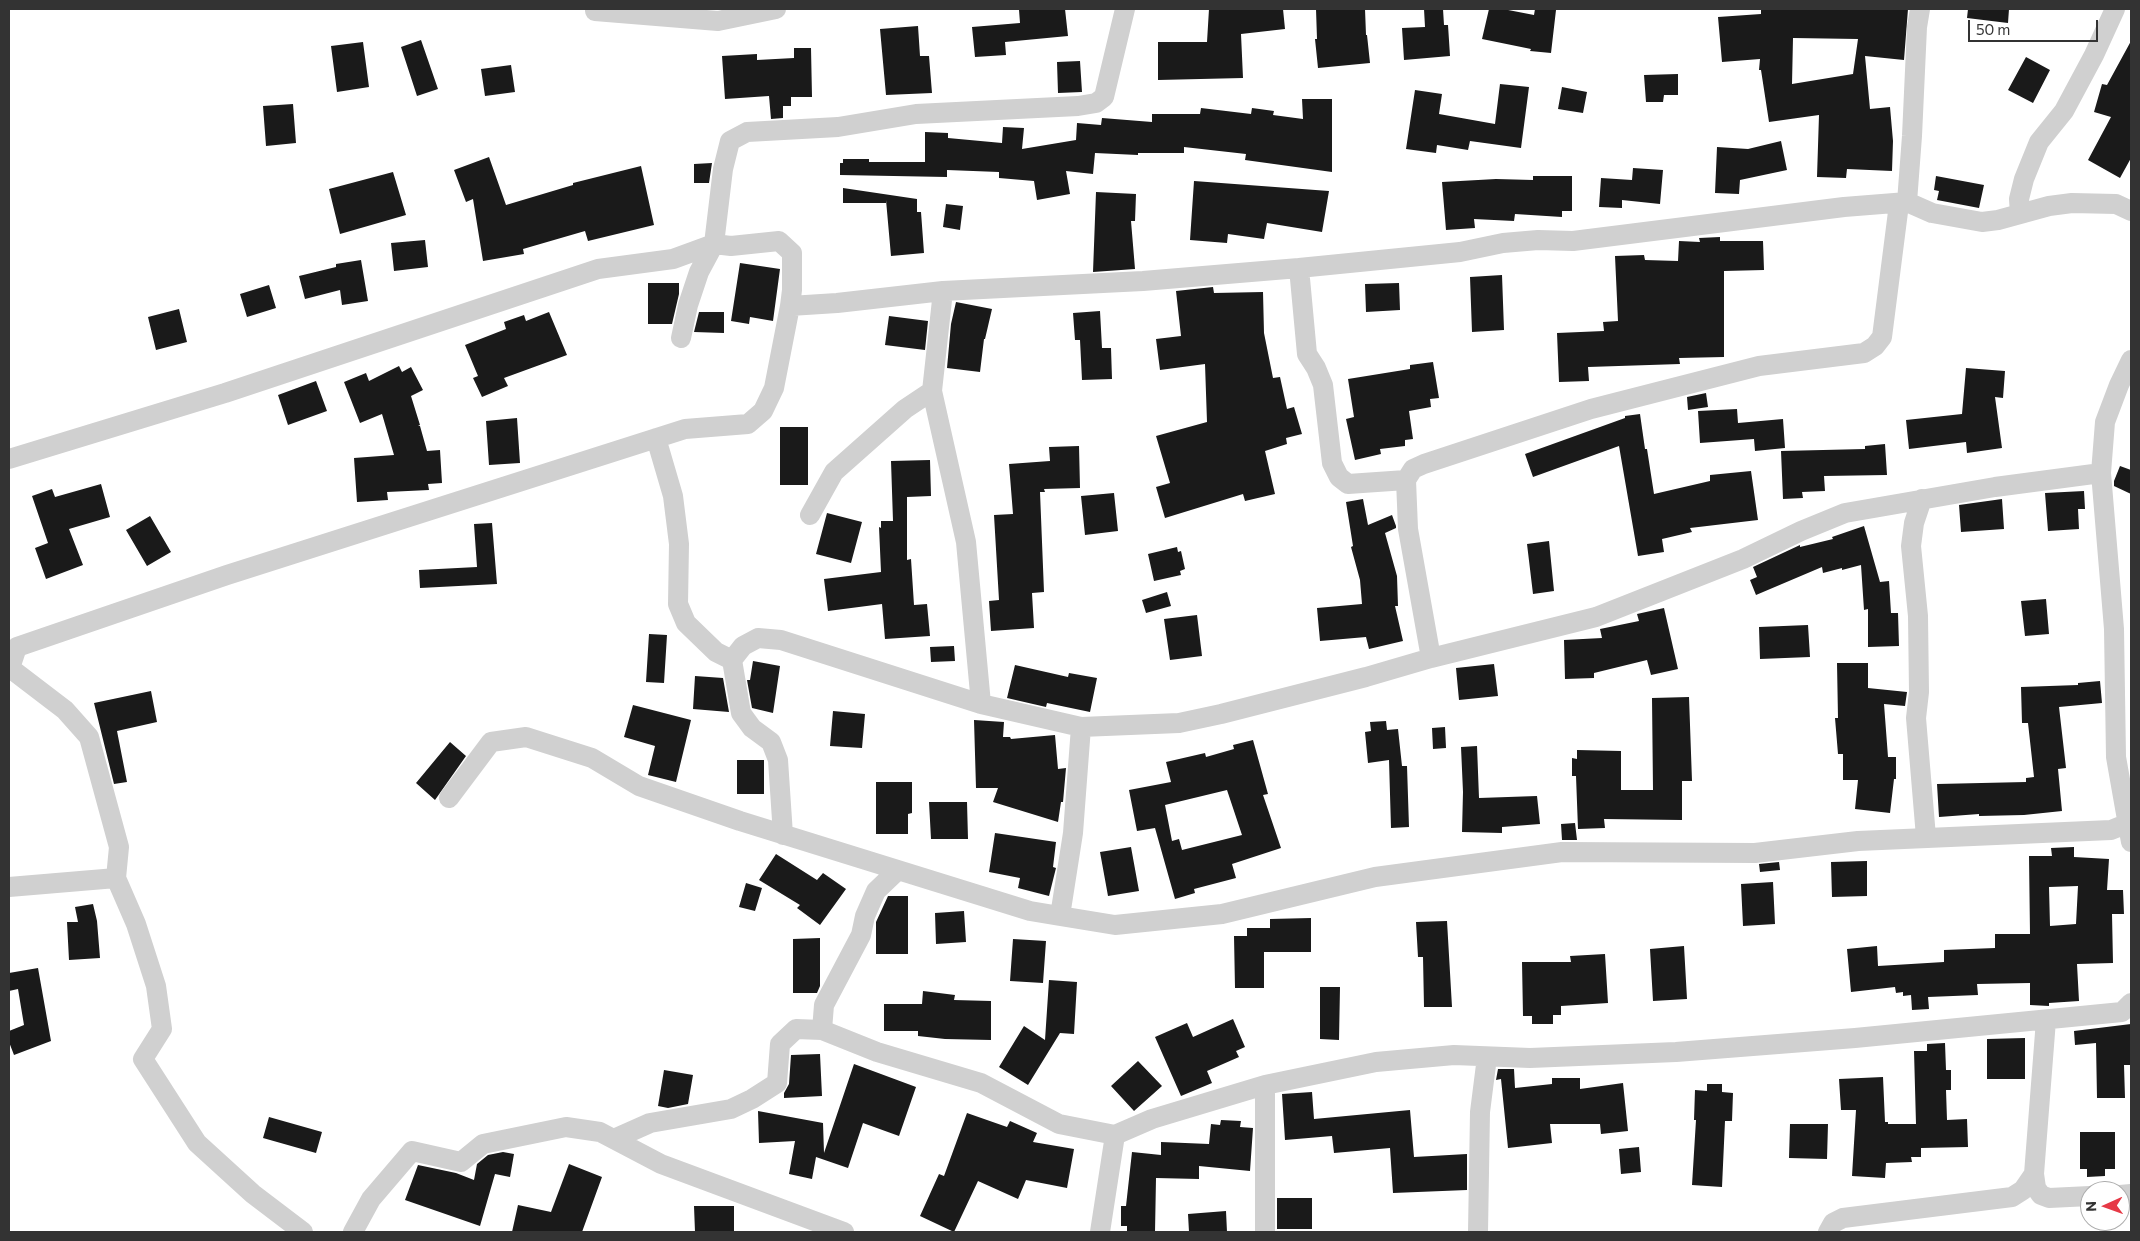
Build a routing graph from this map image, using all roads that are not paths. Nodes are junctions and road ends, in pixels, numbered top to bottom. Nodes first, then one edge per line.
1 (776, 9) edge
2 (1125, 9) edge
3 (1920, 9) edge
4 (2115, 9) edge
5 (595, 11) dead end
6 (1903, 203) junction
7 (2131, 211) edge
8 (2020, 214) junction
9 (714, 244) junction
10 (1300, 268) junction
11 (943, 291) junction
12 (790, 306) junction
13 (682, 338) dead end
14 (2131, 360) edge
15 (932, 391) junction
16 (656, 438) junction
17 (9, 459) edge
18 (2101, 473) junction
19 (1406, 480) junction
20 (1922, 499) junction
21 (810, 515) dead end
22 (1431, 658) junction
23 (732, 660) junction
24 (9, 668) edge
25 (980, 704) junction
26 (1081, 727) junction
27 (449, 798) dead end
28 (2130, 829) edge
29 (784, 834) junction
30 (1926, 837) junction
31 (898, 870) junction
32 (116, 878) junction
33 (9, 887) edge
34 (1060, 916) junction
35 (2128, 1009) edge
36 (2046, 1020) junction
37 (822, 1030) junction
38 (1487, 1057) junction
39 (1265, 1085) junction
40 (1115, 1135) junction
41 (614, 1139) junction
42 (2034, 1174) junction
43 (2080, 1196) edge
44 (303, 1232) edge
45 (353, 1232) edge
46 (844, 1232) edge
47 (1100, 1232) edge
48 (1264, 1232) edge
49 (1478, 1232) edge
50 (1828, 1232) edge

1 - 5 street
2 - 9 street
3 - 6 street
4 - 8 street
6 - 8 street
6 - 10 street
6 - 19 street
7 - 8 street
9 - 12 street
9 - 13 street
9 - 17 street
10 - 11 street
10 - 19 street
11 - 12 street
11 - 15 street
12 - 16 street
14 - 18 street
15 - 21 street
15 - 25 street
16 - 23 street
16 - 24 street
18 - 20 street
18 - 28 street
19 - 22 street
20 - 22 street
20 - 30 street
22 - 26 street
23 - 25 street
23 - 29 street
24 - 32 street
25 - 26 street
26 - 34 street
27 - 29 street
28 - 30 street
29 - 31 street
30 - 34 street
31 - 34 street
31 - 37 street
32 - 33 street
32 - 44 street
35 - 36 street
36 - 38 street
36 - 42 street
37 - 40 street
37 - 41 street
38 - 39 street
38 - 49 street
39 - 40 street
39 - 48 street
40 - 47 street
41 - 45 street
41 - 46 street
42 - 43 street
42 - 50 street

